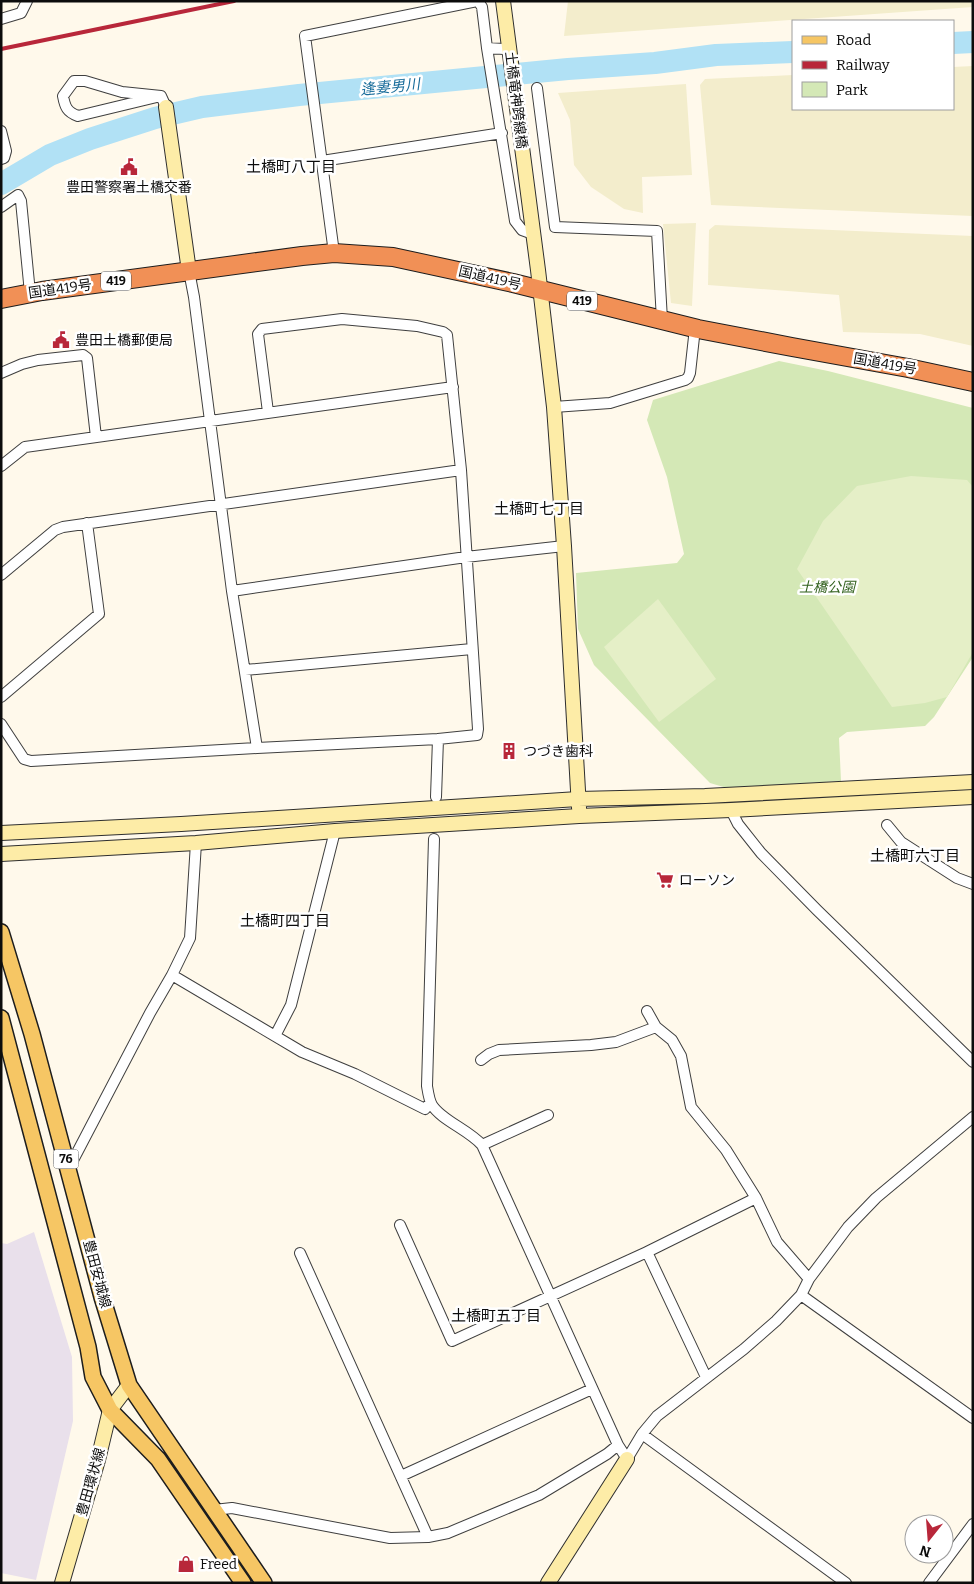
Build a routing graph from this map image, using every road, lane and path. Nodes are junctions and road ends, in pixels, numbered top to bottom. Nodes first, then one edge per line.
1 (26, 1) edge
2 (478, 1) edge
3 (503, 1) edge
4 (1, 19) edge
5 (504, 49) dead end
6 (488, 52) junction
7 (537, 88) dead end
8 (163, 102) junction
9 (1, 131) edge
10 (502, 133) junction
11 (1, 159) edge
12 (322, 161) junction
13 (1, 207) edge
14 (533, 234) junction
15 (334, 253) junction
16 (189, 271) junction
17 (540, 290) junction
18 (30, 293) junction
19 (1, 299) edge
20 (662, 320) junction
21 (695, 328) junction
22 (1, 373) edge
23 (973, 382) edge
24 (453, 387) junction
25 (554, 407) junction
26 (268, 412) junction
27 (210, 422) junction
28 (96, 437) junction
29 (1, 466) edge
30 (461, 470) junction
31 (221, 505) junction
32 (86, 523) junction
33 (564, 546) junction
34 (466, 557) junction
35 (1, 575) edge
36 (232, 591) junction
37 (472, 649) junction
38 (245, 670) junction
39 (1, 697) edge
40 (1, 724) edge
41 (5, 739) edge
42 (438, 739) junction
43 (257, 748) junction
44 (973, 782) edge
45 (436, 796) dead end
46 (973, 797) edge
47 (578, 800) junction
48 (731, 810) junction
49 (579, 816) junction
50 (887, 825) dead end
51 (335, 831) junction
52 (1, 832) edge
53 (434, 839) dead end
54 (196, 843) junction
55 (1, 854) edge
56 (973, 884) edge
57 (1, 932) edge
58 (172, 975) junction
59 (647, 1011) dead end
60 (1, 1018) edge
61 (656, 1027) junction
62 (275, 1036) junction
63 (481, 1060) dead end
64 (973, 1062) edge
65 (430, 1103) junction
66 (548, 1115) dead end
67 (973, 1117) edge
68 (482, 1145) junction
69 (69, 1168) junction
70 (756, 1198) junction
71 (400, 1225) dead end
72 (647, 1252) junction
73 (300, 1253) dead end
74 (809, 1279) junction
75 (551, 1295) junction
76 (801, 1295) junction
77 (706, 1377) junction
78 (129, 1386) junction
79 (592, 1389) junction
80 (110, 1410) junction
81 (973, 1418) edge
82 (642, 1434) junction
83 (618, 1445) junction
84 (627, 1459) junction
85 (401, 1476) junction
86 (214, 1510) junction
87 (973, 1524) edge
88 (428, 1537) junction
89 (62, 1583) edge
90 (242, 1583) edge
91 (264, 1583) edge
92 (548, 1583) edge
93 (846, 1583) edge
94 (929, 1583) edge

1 - 4 street
2 - 6 street
2 - 12 street
3 - 14 street, 土橋竜神跨線橋
5 - 6 street
6 - 10 street
7 - 20 street
8 - 8 street
8 - 16 street
9 - 11 street
10 - 12 street
10 - 14 street
12 - 15 street
13 - 18 street
14 - 17 street, 土橋竜神跨線橋
15 - 16 highway, 国道419号 / 419
15 - 17 highway, 国道419号 / 419
16 - 18 highway, 国道419号 / 419
16 - 27 street
17 - 20 highway, 国道419号 / 419
17 - 25 street, 土橋竜神跨線橋
18 - 19 highway, 国道419号 / 419
20 - 21 highway, 国道419号 / 419
21 - 23 highway, 国道419号 / 419
21 - 25 street
22 - 28 street
24 - 26 street
24 - 26 street
24 - 30 street
25 - 33 street, 土橋竜神跨線橋
26 - 27 street
27 - 28 street
27 - 31 street
28 - 29 street
30 - 31 street
30 - 34 street
31 - 32 street
31 - 36 street
32 - 35 street
32 - 39 street
33 - 34 street
33 - 47 street, 土橋竜神跨線橋
34 - 36 street
34 - 37 street
36 - 38 street
37 - 38 street
37 - 42 street
38 - 43 street
40 - 41 street
41 - 43 street
42 - 43 street
42 - 45 street
44 - 47 street
46 - 48 street
47 - 49 street, 土橋竜神跨線橋
47 - 52 street
48 - 49 street
48 - 64 street
49 - 51 street
50 - 56 street
51 - 54 street
51 - 62 street
53 - 65 street
54 - 55 street
54 - 58 street
57 - 69 main road, 豊田安城線 / 76
58 - 62 street
58 - 69 street
59 - 61 street
60 - 80 main road, 豊田安城線 / 76
61 - 63 street
61 - 70 street
62 - 65 street
65 - 68 street
66 - 68 street
67 - 74 street
68 - 75 street
69 - 78 main road, 豊田安城線 / 76
70 - 72 street
70 - 74 street
71 - 75 street
72 - 75 street
72 - 77 street
73 - 85 street
74 - 76 street
75 - 79 street
76 - 77 street
76 - 81 street
77 - 82 street
78 - 80 street, 豊田環状線
78 - 86 main road, 豊田安城線 / 76
79 - 83 street
79 - 85 street
80 - 89 street, 豊田環状線
80 - 90 main road, 豊田安城線 / 76
82 - 84 street
82 - 93 street
83 - 84 street
83 - 88 street
84 - 92 street
85 - 88 street
86 - 88 street
86 - 91 main road, 豊田安城線 / 76
87 - 94 street

